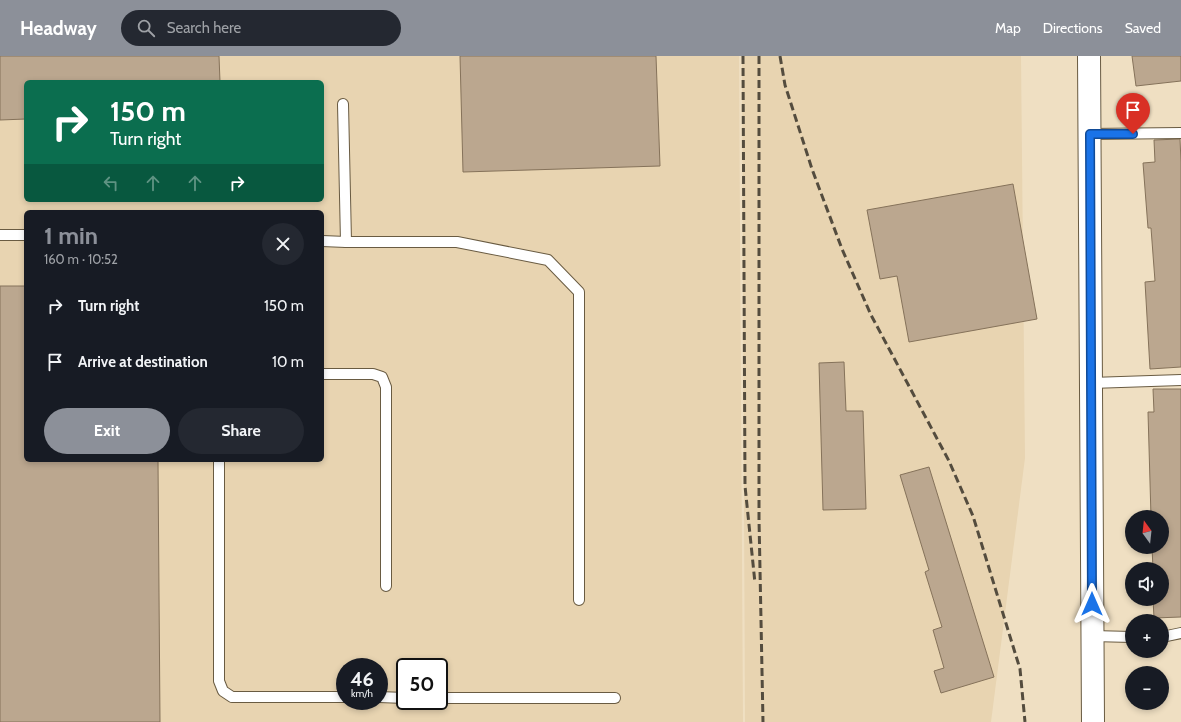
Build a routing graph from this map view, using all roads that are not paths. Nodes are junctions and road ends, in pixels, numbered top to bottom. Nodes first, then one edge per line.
1 (1089, 56) edge
2 (343, 104) dead end
3 (1181, 133) edge
4 (1090, 134) junction
5 (0, 235) edge
6 (24, 235) edge
7 (324, 241) edge
8 (346, 242) junction
9 (324, 374) edge
10 (1181, 380) edge
11 (1091, 382) junction
12 (219, 462) edge
13 (386, 586) dead end
14 (578, 600) dead end
15 (1181, 633) edge
16 (1092, 636) junction
17 (1125, 636) edge
18 (1169, 636) edge
19 (336, 697) edge
20 (448, 698) edge
21 (615, 698) dead end
22 (1093, 722) edge

1 - 4 main road
2 - 8 lane
3 - 4 lane
4 - 11 main road
5 - 6 lane
7 - 8 lane
8 - 14 lane
9 - 13 lane
10 - 11 lane
11 - 16 main road
12 - 19 lane
15 - 18 lane
16 - 17 lane
16 - 22 main road
20 - 21 lane

